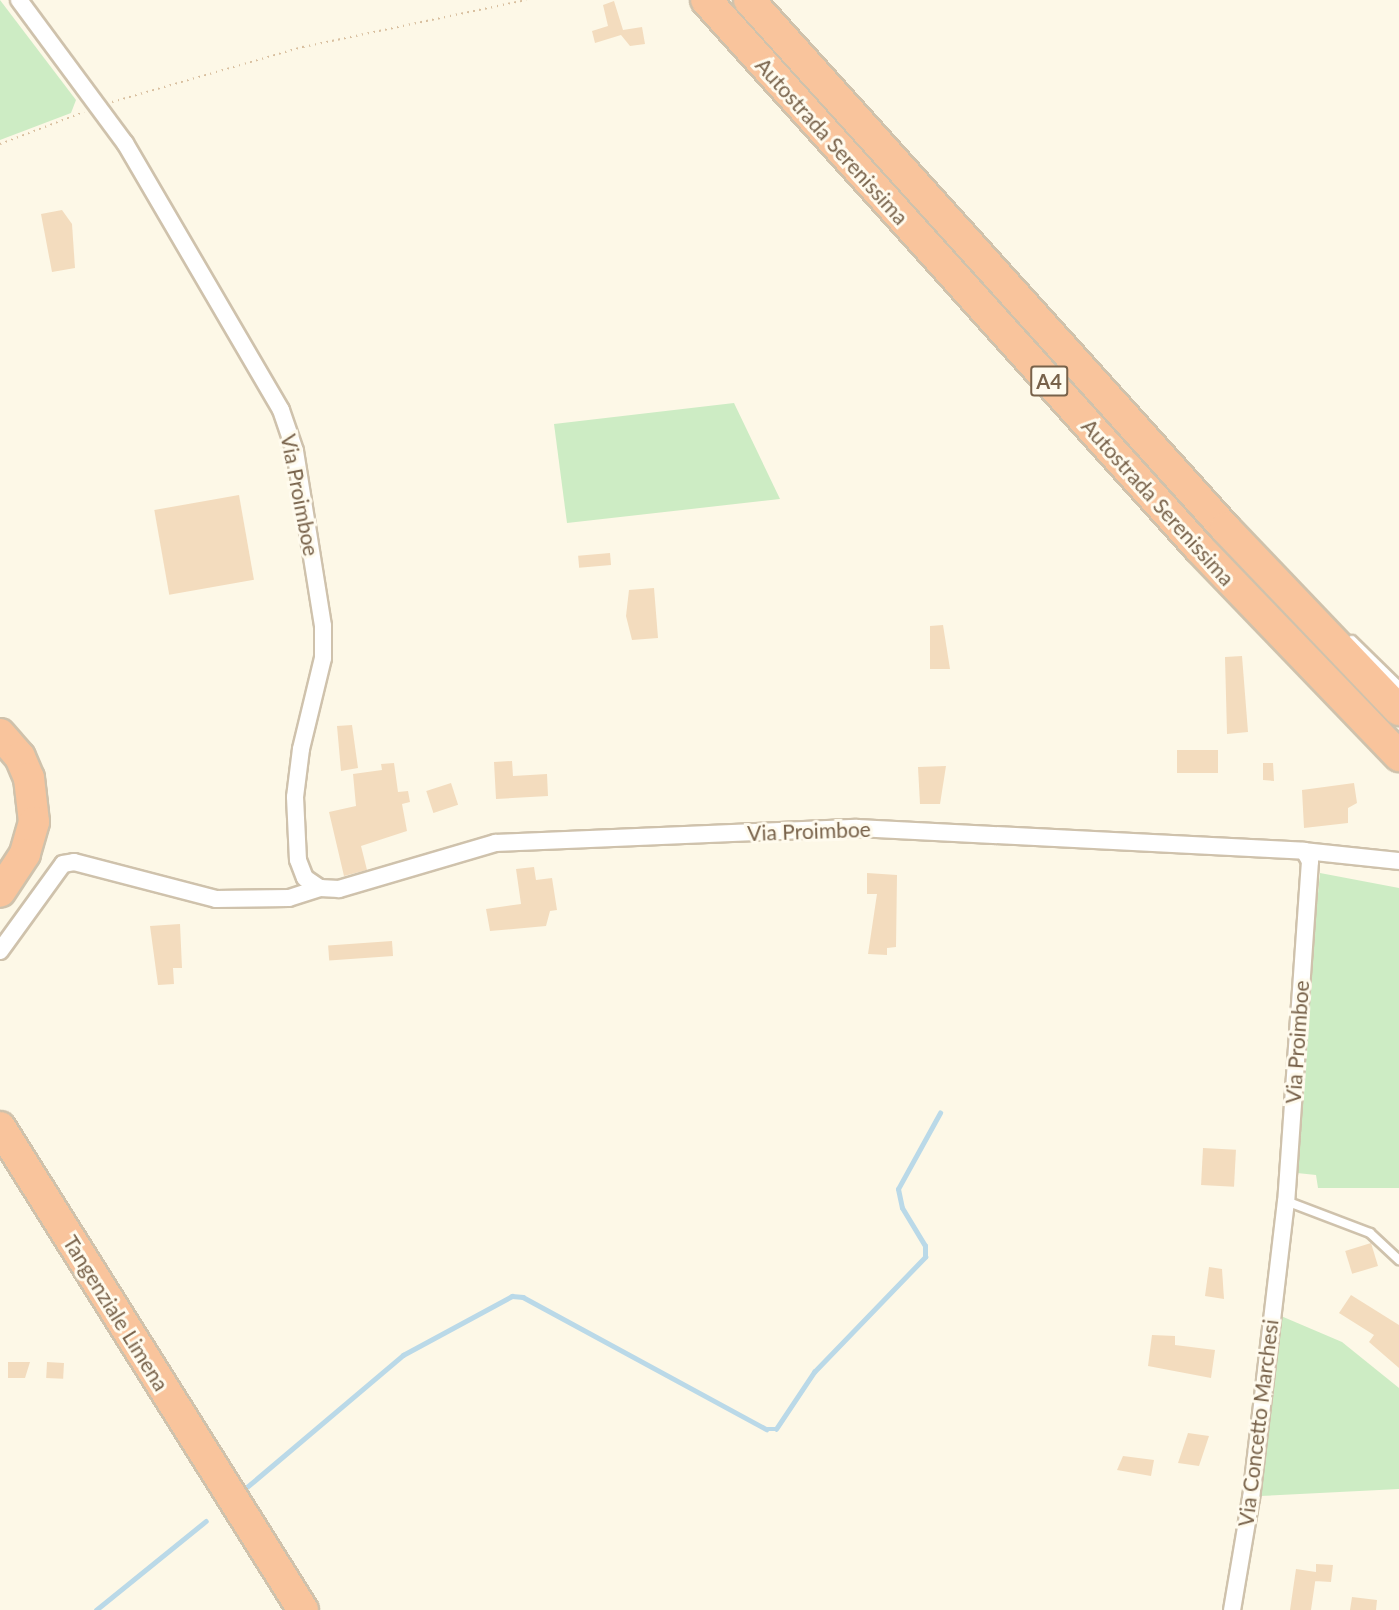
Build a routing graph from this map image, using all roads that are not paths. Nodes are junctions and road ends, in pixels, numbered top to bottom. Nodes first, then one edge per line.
1 (19, 0) edge
2 (706, 0) edge
3 (748, 0) edge
4 (1225, 528) junction
5 (1337, 627) dead end
6 (1346, 635) dead end
7 (1399, 686) edge
8 (1399, 710) edge
9 (0, 734) edge
10 (1399, 756) edge
11 (33, 806) junction
12 (1304, 851) junction
13 (1399, 861) edge
14 (0, 872) edge
15 (320, 888) junction
16 (0, 892) edge
17 (0, 951) edge
18 (0, 1104) edge
19 (0, 1127) edge
20 (0, 1164) edge
21 (42, 1195) junction
22 (1286, 1201) junction
23 (1281, 1235) joint
24 (1399, 1260) edge
25 (225, 1505) junction
26 (280, 1610) edge
27 (303, 1610) edge
28 (1232, 1610) edge

1 - 15 street, Via Proimboe
2 - 10 highway, Autostrada Serenissima / A4
3 - 4 highway, Autostrada Serenissima / A4
4 - 5 lane
4 - 8 highway, Autostrada Serenissima / A4
6 - 7 lane
9 - 11 highway
11 - 14 highway
11 - 16 highway
12 - 13 street, Via Proimboe
12 - 15 street, Via Proimboe
12 - 22 street, Via Proimboe
15 - 17 street, Via Proimboe
18 - 21 highway
19 - 21 highway, Tangenziale Limena
20 - 25 highway, Tangenziale Limena
21 - 25 highway, Tangenziale Limena
22 - 23 street, Via Proimboe
22 - 24 lane
23 - 28 street, Via Concetto Marchesi
25 - 26 highway
25 - 27 highway

